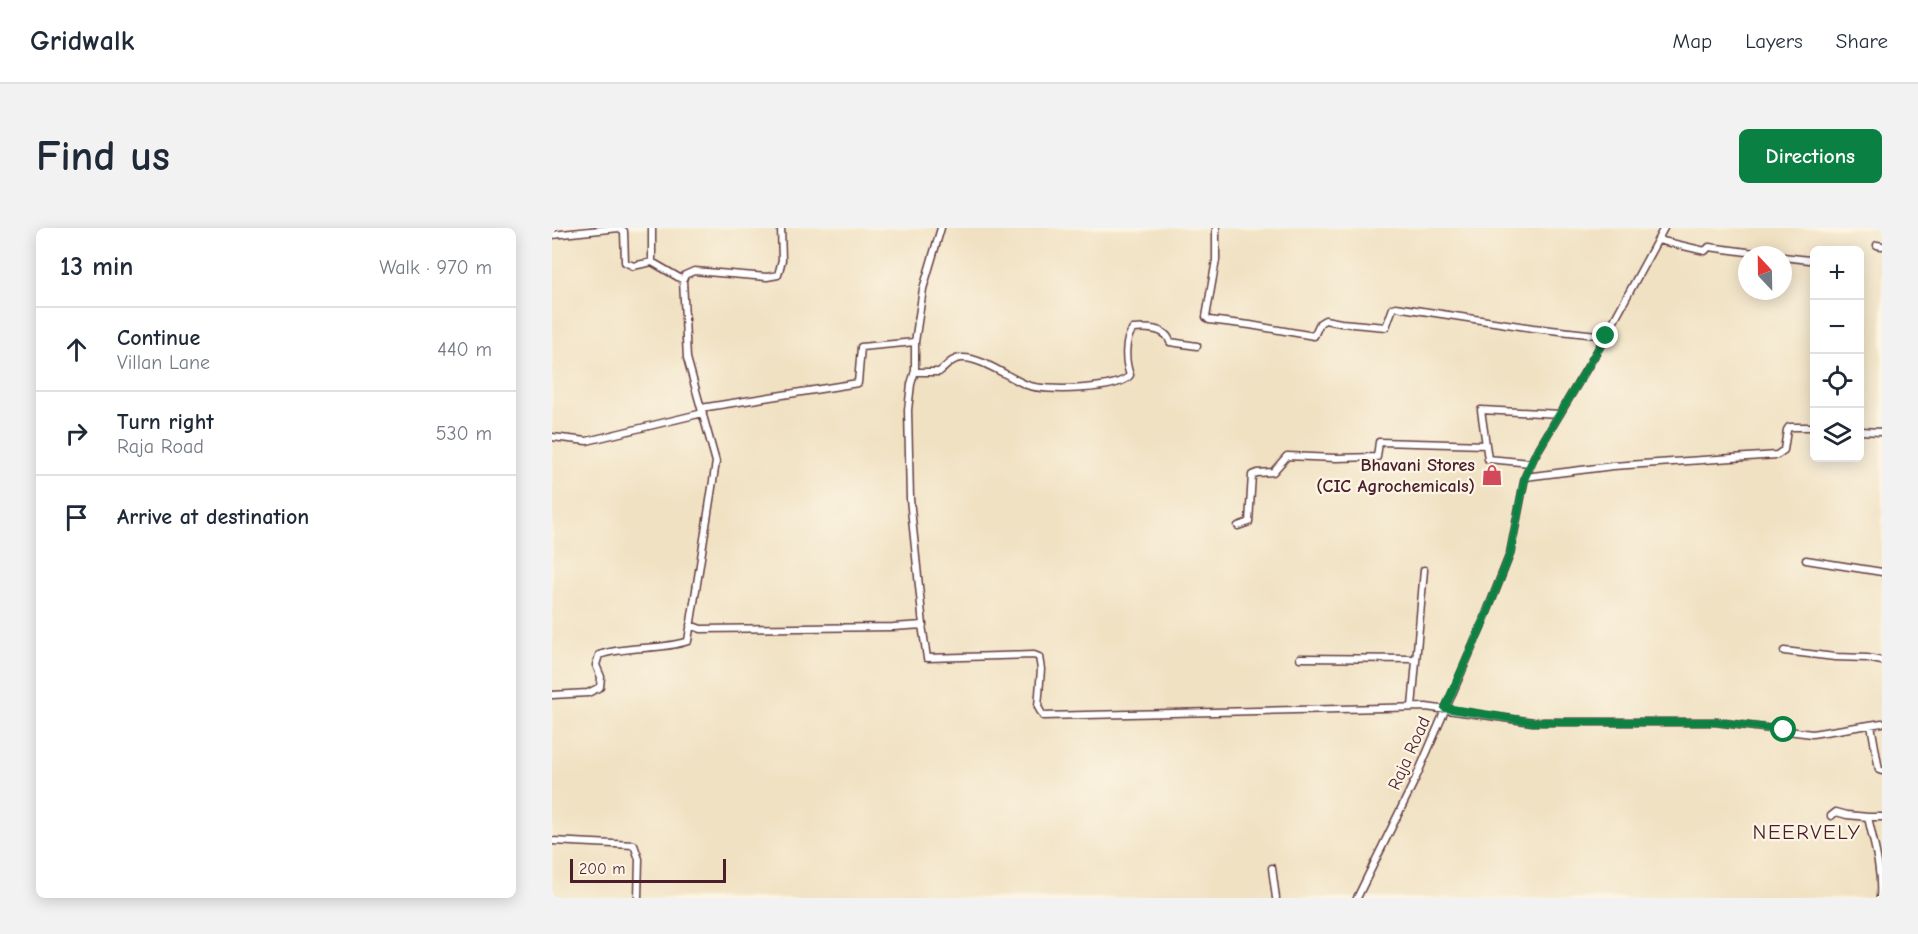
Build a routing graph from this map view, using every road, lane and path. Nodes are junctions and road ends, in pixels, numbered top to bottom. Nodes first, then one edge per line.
1 (652, 228) edge
2 (780, 228) edge
3 (940, 228) edge
4 (1216, 228) edge
5 (1664, 228) edge
6 (552, 234) edge
7 (1658, 240) junction
8 (1738, 251) edge
9 (1792, 258) edge
10 (1809, 260) dead end
11 (652, 262) junction
12 (683, 280) junction
13 (1606, 336) junction
14 (915, 342) junction
15 (1197, 346) dead end
16 (915, 372) junction
17 (702, 410) junction
18 (1560, 414) junction
19 (1810, 427) edge
20 (1864, 431) edge
21 (1882, 432) edge
22 (552, 438) edge
23 (1486, 445) junction
24 (1532, 463) junction
25 (1525, 477) junction
26 (1238, 526) dead end
27 (1806, 560) dead end
28 (1424, 570) dead end
29 (1882, 573) edge
30 (922, 625) junction
31 (690, 626) junction
32 (1784, 651) dead end
33 (1300, 658) dead end
34 (1416, 659) junction
35 (1882, 661) edge
36 (552, 694) edge
37 (1412, 707) junction
38 (1445, 708) junction
39 (1882, 723) edge
40 (1871, 725) junction
41 (1882, 771) edge
42 (1831, 816) dead end
43 (1868, 817) junction
44 (1882, 817) edge
45 (552, 841) edge
46 (1272, 868) dead end
47 (638, 898) edge
48 (1276, 898) edge
49 (1357, 898) edge
50 (1880, 898) edge

1 - 11 street
2 - 12 street
3 - 14 street
4 - 13 street
5 - 7 street, Raja Road
6 - 11 street
7 - 8 street
7 - 13 street, Raja Road
9 - 10 street
11 - 12 street
12 - 17 street
13 - 18 street, Raja Road
14 - 16 street
14 - 17 street
15 - 16 street
16 - 30 street
17 - 22 street
17 - 31 street
18 - 23 street
18 - 24 street, Raja Road
19 - 25 street
20 - 21 street
23 - 24 street
23 - 26 street
24 - 25 street, Raja Road
25 - 38 street, Raja Road
27 - 29 street
28 - 34 street
30 - 31 street
30 - 37 street
31 - 36 street
32 - 35 street
33 - 34 street
34 - 37 street
37 - 38 street
38 - 40 street
38 - 49 street, Raja Road
39 - 40 street
40 - 41 street
42 - 43 street
43 - 44 street
43 - 50 street
45 - 47 street
46 - 48 street

